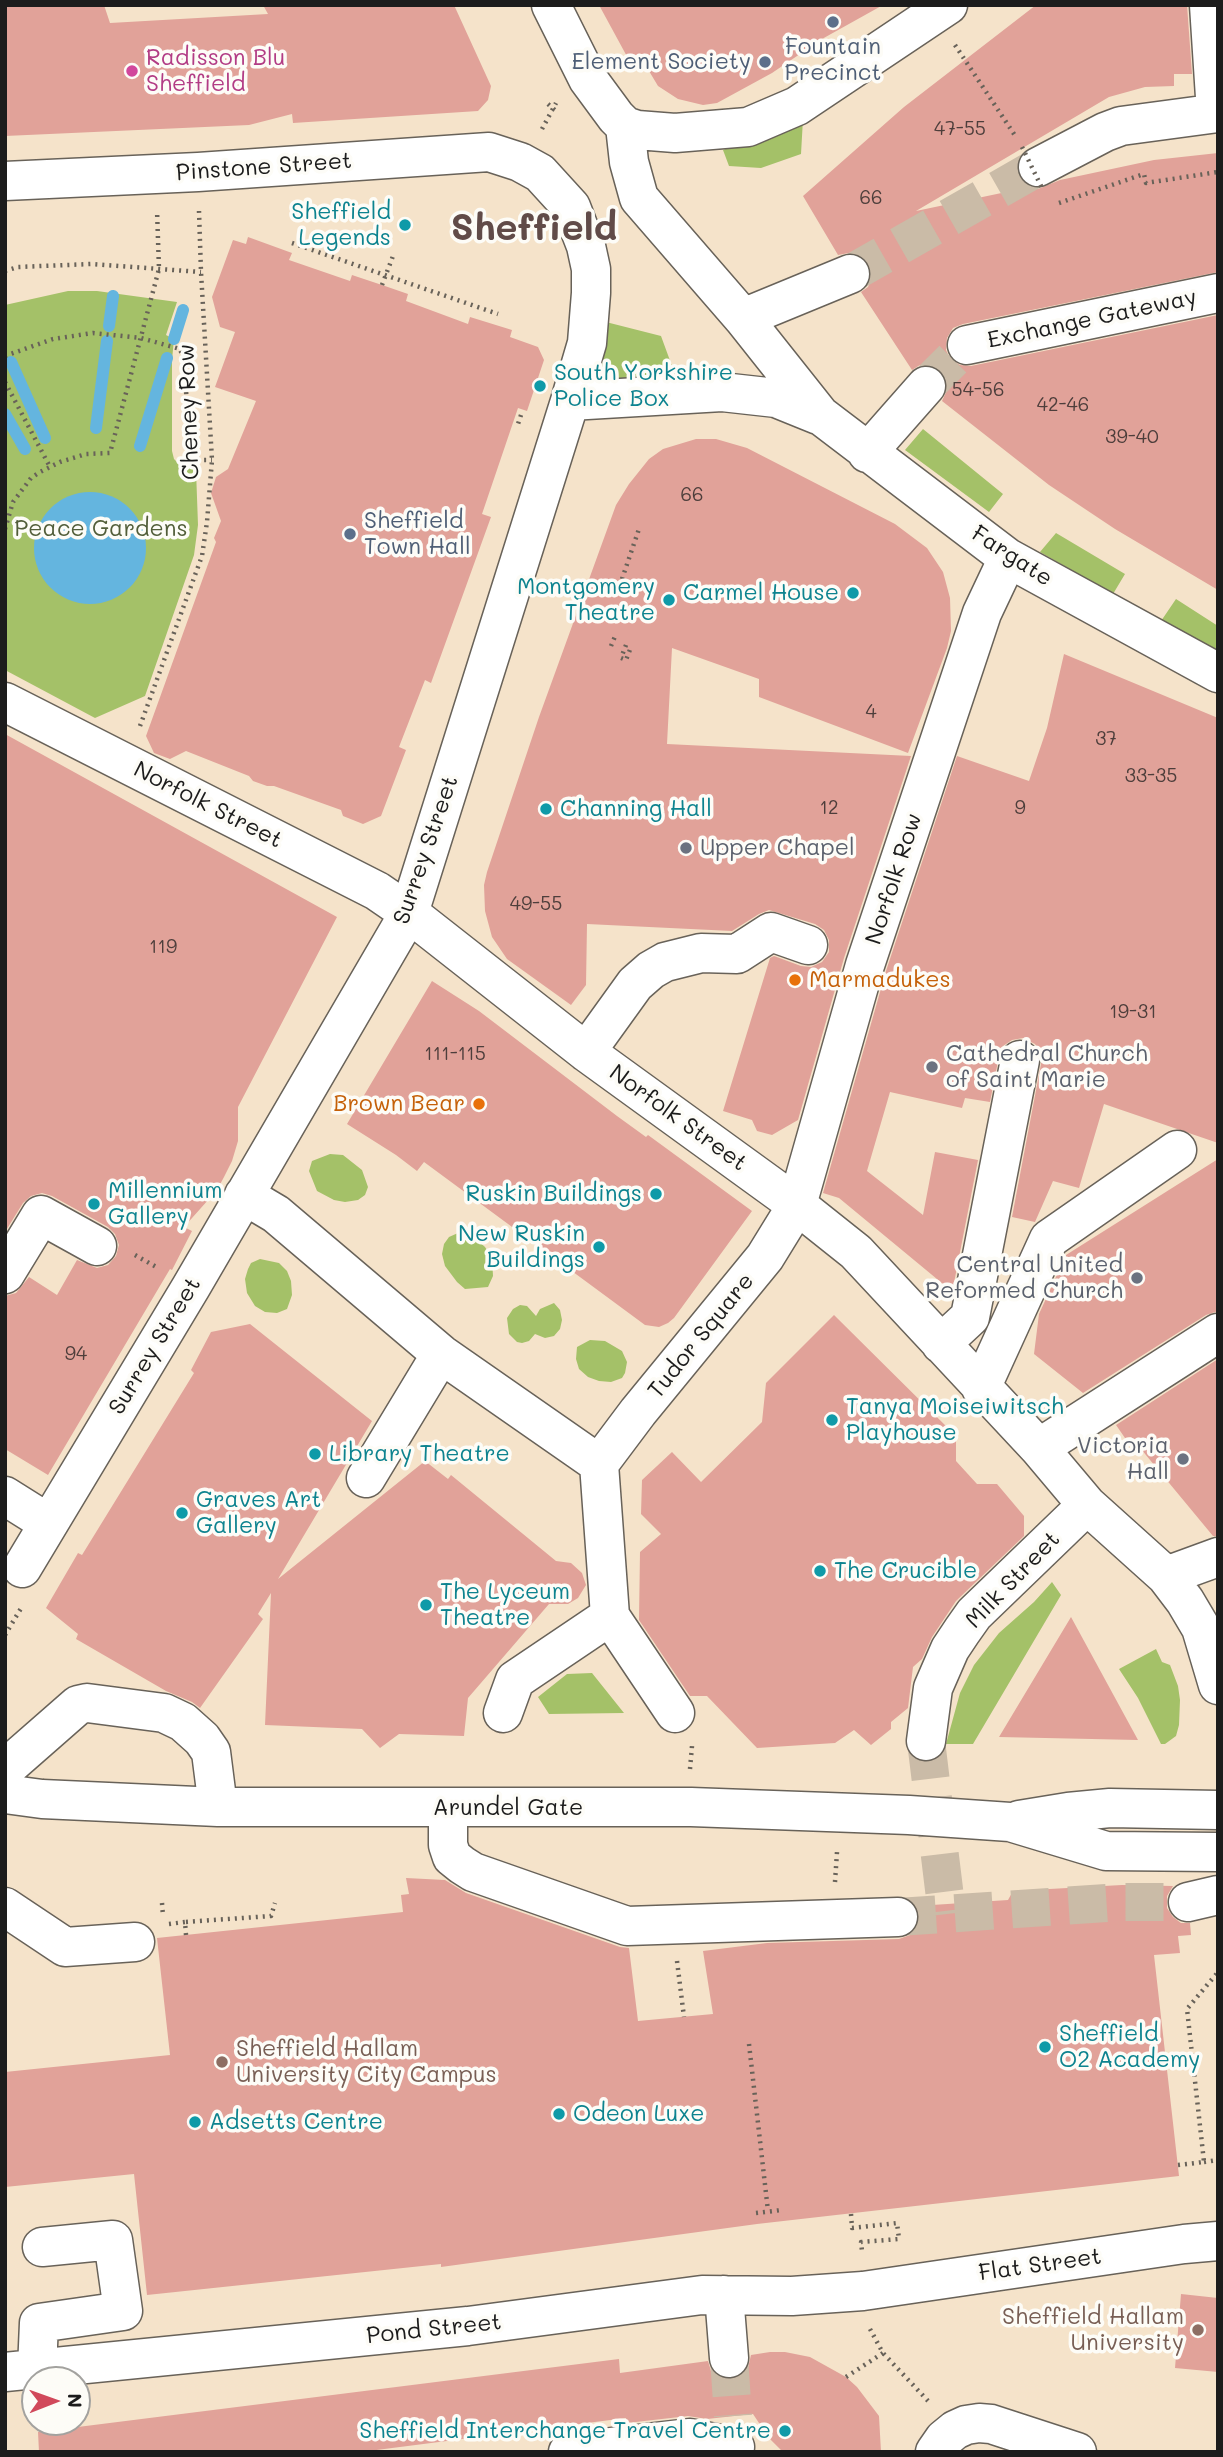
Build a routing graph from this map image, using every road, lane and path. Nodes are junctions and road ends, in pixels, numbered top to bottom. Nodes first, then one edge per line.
1 (551, 5) edge
2 (948, 5) edge
3 (1209, 5) edge
4 (579, 59) junction
5 (965, 59) dead end
6 (548, 104) dead end
7 (556, 111) junction
8 (1217, 113) edge
9 (625, 126) junction
10 (520, 162) junction
11 (198, 172) junction
12 (1218, 172) edge
13 (156, 174) junction
14 (1037, 176) joint
15 (5, 181) edge
16 (1051, 206) dead end
17 (292, 243) dead end
18 (393, 257) dead end
19 (159, 269) junction
20 (5, 271) edge
21 (201, 272) junction
22 (850, 274) tunnel mouth
23 (385, 275) junction
24 (382, 285) dead end
25 (1218, 293) edge
26 (498, 314) dead end
27 (743, 318) junction
28 (141, 338) junction
29 (967, 345) tunnel mouth
30 (5, 356) edge
31 (5, 382) edge
32 (926, 386) tunnel mouth
33 (570, 401) junction
34 (820, 415) junction
35 (867, 453) junction
36 (212, 460) junction
37 (50, 467) junction
38 (5, 498) edge
39 (13, 502) junction
40 (5, 529) edge
41 (639, 529) dead end
42 (1008, 558) junction
43 (622, 579) dead end
44 (616, 634) dead end
45 (611, 646) dead end
46 (1218, 673) edge
47 (5, 702) edge
48 (126, 764) junction
49 (409, 913) junction
50 (808, 945) dead end
51 (586, 1052) junction
52 (1020, 1060) dead end
53 (1177, 1150) dead end
54 (244, 1195) junction
55 (797, 1205) junction
56 (97, 1246) joint
57 (5, 1274) edge
58 (191, 1287) junction
59 (1218, 1333) edge
60 (941, 1344) junction
61 (441, 1354) junction
62 (981, 1388) junction
63 (1039, 1448) junction
64 (599, 1464) junction
65 (366, 1478) dead end
66 (5, 1496) edge
67 (1087, 1505) junction
68 (48, 1524) junction
69 (1218, 1557) edge
70 (22, 1567) dead end
71 (1166, 1576) junction
72 (610, 1616) junction
73 (1218, 1685) edge
74 (503, 1713) dead end
75 (675, 1713) joint
76 (926, 1741) tunnel mouth
77 (5, 1769) edge
78 (5, 1794) edge
79 (218, 1807) junction
80 (448, 1807) junction
81 (691, 1807) junction
82 (1218, 1810) edge
83 (1010, 1822) junction
84 (1218, 1852) edge
85 (275, 1903) dead end
86 (5, 1907) edge
87 (898, 1917) tunnel mouth
88 (186, 1935) dead end
89 (135, 1942) dead end
90 (1218, 1972) edge
91 (749, 2044) dead end
92 (1218, 2160) edge
93 (1204, 2162) junction
94 (1178, 2165) dead end
95 (782, 2210) dead end
96 (768, 2211) junction
97 (756, 2213) dead end
98 (850, 2214) dead end
99 (880, 2241) dead end
100 (1218, 2241) edge
101 (42, 2247) dead end
102 (863, 2291) junction
103 (724, 2295) junction
104 (883, 2353) junction
105 (729, 2358) tunnel mouth
106 (23, 2366) edge
107 (71, 2366) edge
108 (846, 2378) dead end
109 (736, 2438) edge
110 (940, 2445) edge
111 (568, 2452) edge
112 (1077, 2452) edge

1 - 4 street
2 - 9 street
3 - 8 street
4 - 7 path
4 - 9 street
5 - 14 path
6 - 7 path
7 - 10 path
8 - 14 street
9 - 27 street, Fargate
10 - 11 street, Pinstone Street
10 - 33 street, Surrey Street
11 - 13 street, Pinstone Street
11 - 21 path, Cheney Row
12 - 16 path
13 - 15 street, Pinstone Street
13 - 19 path
17 - 23 path
18 - 23 path
19 - 20 path
19 - 21 path
19 - 28 path
21 - 36 path, Cheney Row
22 - 27 street
23 - 24 path
23 - 26 path
25 - 29 street, Exchange Gateway
27 - 34 street, Fargate
28 - 30 path
28 - 36 path
28 - 37 path
31 - 37 path
32 - 35 street
33 - 34 street, Fargate
33 - 49 street, Surrey Street
34 - 35 street, Fargate
35 - 42 street, Fargate
36 - 48 path, Cheney Row
37 - 39 path
38 - 39 path
39 - 40 path
41 - 43 path
42 - 46 street, Fargate
42 - 55 street, Norfolk Row
44 - 45 path
47 - 48 street, Norfolk Street
48 - 49 street, Norfolk Street
49 - 51 street, Norfolk Street
49 - 54 street, Surrey Street
50 - 51 street
51 - 55 street, Norfolk Street
52 - 60 street
53 - 62 street
54 - 58 street, Surrey Street
54 - 61 street
55 - 60 street, Norfolk Street
55 - 64 street, Tudor Square
56 - 57 street
56 - 58 path
58 - 68 street, Surrey Street
59 - 63 street
60 - 62 street, Norfolk Street
61 - 64 street
61 - 65 street
62 - 63 street, Norfolk Street
63 - 67 street, Norfolk Street
64 - 72 street
66 - 68 street
67 - 71 street, Norfolk Street
67 - 76 street, Milk Street
68 - 70 street, Surrey Street
69 - 71 street
71 - 73 street, Norfolk Street
72 - 74 street
72 - 75 street
75 - 81 path
77 - 79 street
78 - 79 street, Arundel Gate
79 - 80 street, Arundel Gate
80 - 81 street, Arundel Gate
80 - 87 street
81 - 83 street, Arundel Gate
82 - 83 street, Arundel Gate
83 - 84 street, Arundel Gate
85 - 88 path
86 - 89 street
90 - 93 path
91 - 96 path
92 - 93 path
93 - 94 path
95 - 96 path
96 - 97 path
98 - 99 path
100 - 102 street, Flat Street
101 - 106 street
102 - 103 street, Pond Street
102 - 104 path
103 - 105 street
103 - 107 street, Pond Street
104 - 108 path
104 - 110 path
109 - 111 street
110 - 112 street

